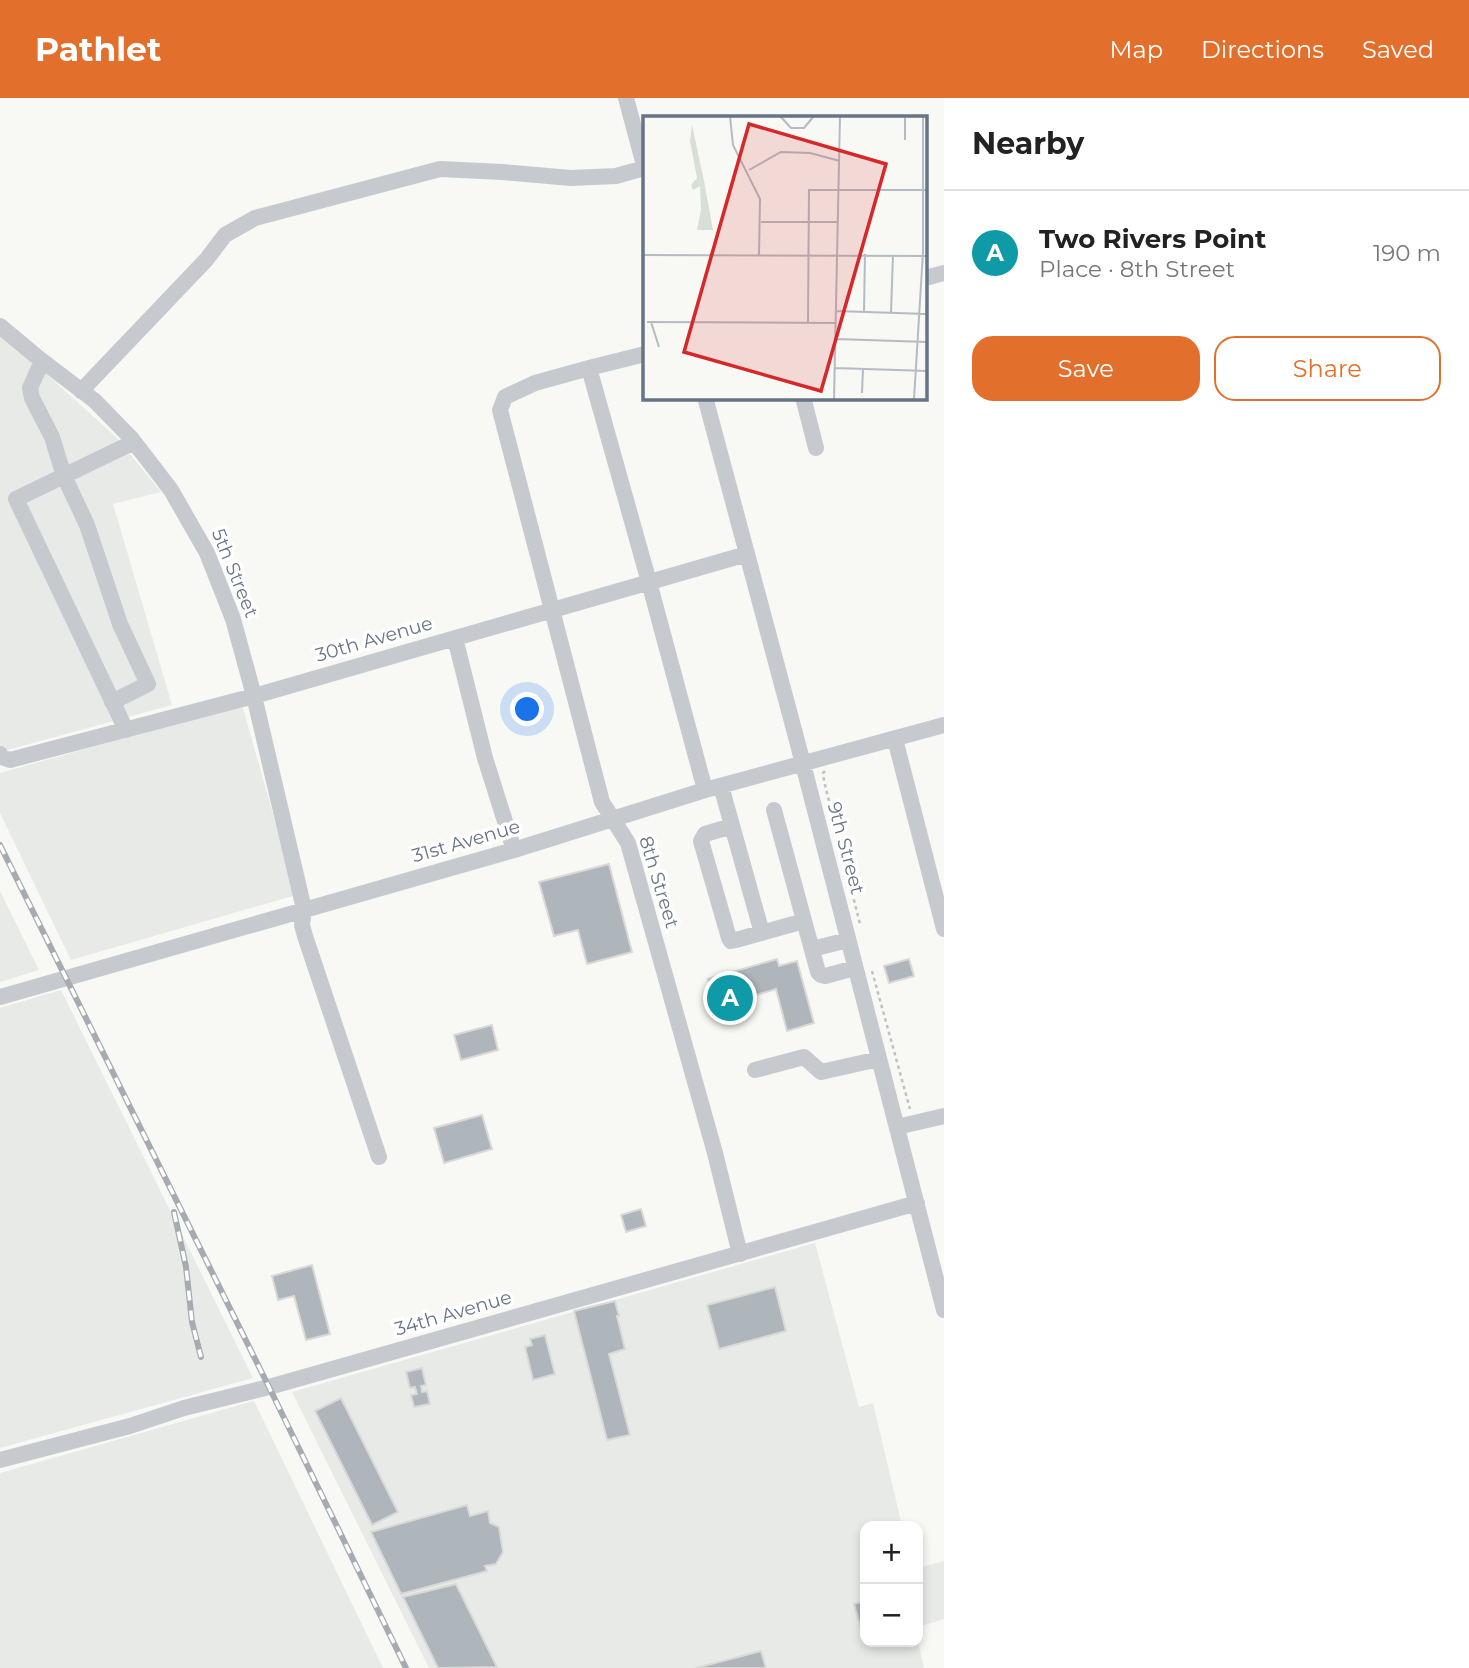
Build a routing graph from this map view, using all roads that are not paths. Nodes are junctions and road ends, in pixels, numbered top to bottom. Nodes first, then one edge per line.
1 (626, 98) edge
2 (643, 162) edge
3 (643, 169) edge
4 (944, 273) edge
5 (926, 278) edge
6 (0, 326) edge
7 (643, 354) edge
8 (42, 361) junction
9 (589, 368) junction
10 (81, 391) junction
11 (706, 399) edge
12 (804, 399) edge
13 (135, 442) junction
14 (816, 448) dead end
15 (64, 476) junction
16 (747, 554) junction
17 (649, 582) junction
18 (553, 610) junction
19 (455, 638) junction
20 (254, 695) junction
21 (112, 702) junction
22 (944, 725) edge
23 (125, 730) junction
24 (895, 739) junction
25 (5, 757) edge
26 (802, 763) junction
27 (721, 786) junction
28 (705, 790) junction
29 (774, 810) dead end
30 (613, 819) junction
31 (732, 826) junction
32 (514, 850) junction
33 (304, 909) junction
34 (804, 921) junction
35 (944, 929) edge
36 (762, 933) junction
37 (848, 940) junction
38 (812, 949) junction
39 (863, 966) junction
40 (0, 997) edge
41 (879, 1059) junction
42 (755, 1070) dead end
43 (944, 1115) edge
44 (897, 1128) junction
45 (379, 1157) dead end
46 (917, 1203) junction
47 (740, 1254) junction
48 (944, 1310) edge
49 (0, 1460) edge

1 - 2 street
3 - 10 street
4 - 5 street
6 - 8 street, 5th Street
7 - 9 street
8 - 10 street, 5th Street
8 - 15 street
9 - 17 street
9 - 18 street, 8th Street
10 - 13 street, 5th Street
11 - 16 street, 9th Street
12 - 14 street
13 - 15 street
13 - 20 street, 5th Street
15 - 21 street
15 - 21 street
16 - 17 street, 30th Avenue
16 - 26 street, 9th Street
17 - 18 street, 30th Avenue
17 - 28 street
18 - 19 street, 30th Avenue
18 - 30 street, 8th Street
19 - 20 street, 30th Avenue
19 - 32 street
20 - 23 street, 30th Avenue
20 - 33 street, 5th Street
21 - 23 street
22 - 24 street, 31st Avenue
23 - 25 street, 30th Avenue
24 - 26 street, 31st Avenue
24 - 35 street
26 - 27 street, 31st Avenue
26 - 37 street, 9th Street
27 - 28 street, 31st Avenue
27 - 31 street
28 - 30 street, 31st Avenue
29 - 34 street
30 - 32 street, 31st Avenue
30 - 47 street, 8th Street
31 - 36 street
31 - 36 street
32 - 33 street, 31st Avenue
33 - 40 street, 31st Avenue
33 - 45 street, 5th Street
34 - 36 street
34 - 38 street
37 - 38 street
37 - 39 street, 9th Street
38 - 39 street
39 - 41 street, 9th Street
41 - 42 street
41 - 44 street, 9th Street
43 - 44 street
44 - 46 street, 9th Street
46 - 47 street, 34th Avenue
46 - 48 street, 9th Street
47 - 49 street, 34th Avenue

